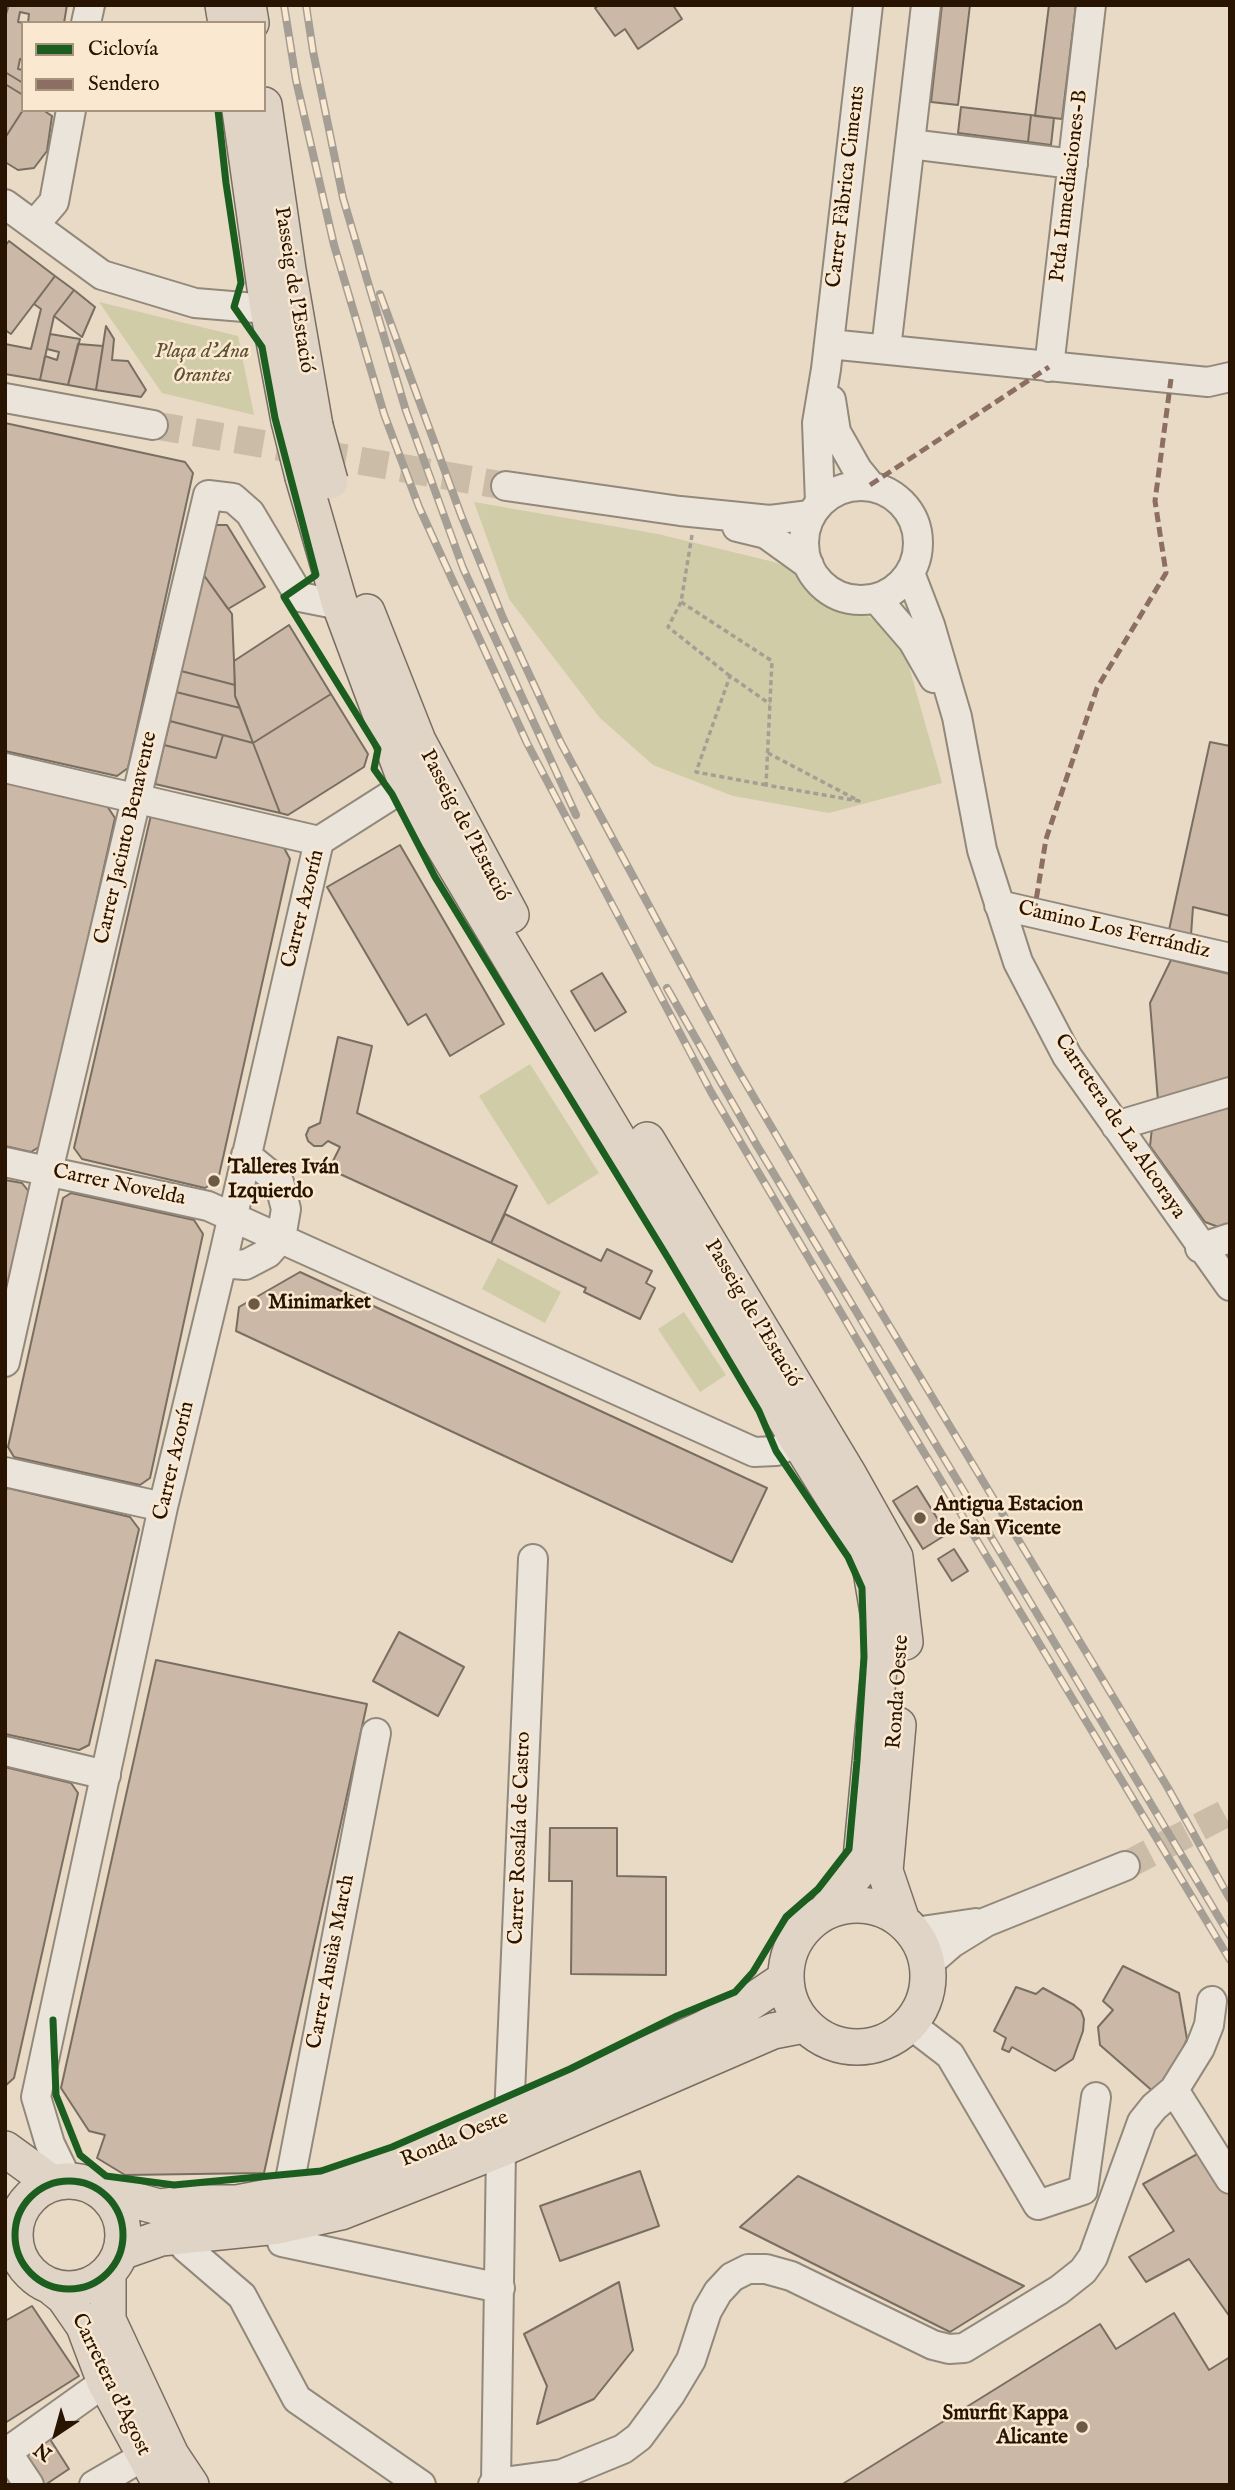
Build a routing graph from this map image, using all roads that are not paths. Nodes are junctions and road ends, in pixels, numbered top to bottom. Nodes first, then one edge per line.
1 (868, 5) edge
2 (926, 5) edge
3 (1091, 5) edge
4 (71, 112) edge
5 (240, 112) edge
6 (265, 112) edge
7 (910, 144) junction
8 (1073, 164) junction
9 (5, 204) edge
10 (35, 224) junction
11 (268, 309) junction
12 (886, 349) junction
13 (828, 357) junction
14 (1049, 367) junction
15 (1230, 377) edge
16 (5, 398) edge
17 (302, 423) junction
18 (153, 425) tunnel mouth
19 (317, 479) junction
20 (870, 485) junction
21 (506, 486) tunnel mouth
22 (815, 509) junction
23 (688, 513) junction
24 (808, 565) junction
25 (910, 573) junction
26 (876, 598) junction
27 (340, 605) junction
28 (957, 717) junction
29 (5, 768) edge
30 (407, 785) junction
31 (136, 797) junction
32 (319, 841) junction
33 (999, 905) junction
34 (1230, 958) edge
35 (1230, 1092) edge
36 (1116, 1126) junction
37 (246, 1155) junction
38 (5, 1162) edge
39 (48, 1171) junction
40 (232, 1216) junction
41 (281, 1238) junction
42 (1230, 1238) edge
43 (1200, 1248) junction
44 (222, 1263) junction
45 (1230, 1286) edge
46 (5, 1362) edge
47 (799, 1442) junction
48 (5, 1472) edge
49 (849, 1475) joint
50 (163, 1507) junction
51 (533, 1559) dead end
52 (376, 1733) dead end
53 (5, 1751) edge
54 (106, 1775) junction
55 (1125, 1866) tunnel mouth
56 (827, 1910) junction
57 (986, 1922) junction
58 (908, 1925) junction
59 (929, 1963) junction
60 (785, 1979) junction
61 (1212, 2001) dead end
62 (804, 2025) junction
63 (911, 2025) junction
64 (1174, 2090) junction
65 (1097, 2097) dead end
66 (505, 2133) junction
67 (5, 2149) edge
68 (1230, 2179) edge
69 (73, 2185) junction
70 (292, 2192) junction
71 (12, 2203) edge
72 (278, 2226) junction
73 (182, 2235) junction
74 (115, 2263) junction
75 (500, 2288) junction
76 (54, 2289) junction
77 (105, 2382) junction
78 (152, 2470) edge
79 (494, 2484) edge
80 (29, 2485) edge
81 (94, 2485) edge
82 (191, 2485) edge
83 (421, 2485) edge

1 - 13 street, Carrer Fàbrica Ciments
2 - 7 street
3 - 8 street, Ptda Inmediaciones-B
4 - 10 street
5 - 11 main road, Passeig de l'Estació
6 - 17 main road, Passeig de l'Estació
7 - 8 street
7 - 12 street
8 - 14 street, Ptda Inmediaciones-B
9 - 10 street
10 - 11 street
11 - 17 main road, Passeig de l'Estació
12 - 13 street
12 - 14 street
13 - 20 street, Carrer Fàbrica Ciments
13 - 22 street, Carrer Fàbrica Ciments
14 - 15 street
16 - 18 street
17 - 19 main road, Passeig de l'Estació, bridge
19 - 27 main road, Passeig de l'Estació
19 - 49 main road, Passeig de l'Estació
20 - 22 street
20 - 25 street
21 - 23 street
22 - 23 street
22 - 24 street
23 - 24 street
24 - 26 street
25 - 26 street
25 - 28 street, Carretera de La Alcoraya
26 - 28 street, Carretera de La Alcoraya
27 - 30 main road, Passeig de l'Estació
27 - 31 street, Carrer Jacinto Benavente
28 - 33 street, Carretera de La Alcoraya
29 - 31 street
30 - 32 street, Carrer Azorín
30 - 47 main road, Passeig de l'Estació
31 - 32 street
31 - 39 street, Carrer Jacinto Benavente
32 - 37 street, Carrer Azorín
33 - 34 street, Camino Los Ferrándiz
33 - 36 street, Carretera de La Alcoraya
35 - 36 street
36 - 43 street, Carretera de La Alcoraya
37 - 40 street, Carrer Azorín
37 - 41 street
38 - 39 street, Carrer Novelda
39 - 40 street, Carrer Novelda
39 - 46 street, Carrer Jacinto Benavente
40 - 41 street, Carrer Novelda
40 - 44 street, Carrer Azorín
41 - 44 street
41 - 47 street, Carrer Novelda
42 - 43 street
43 - 45 street, Carretera de La Alcoraya
44 - 50 street, Carrer Azorín
47 - 56 main road, Ronda Oeste
48 - 50 street
49 - 58 main road, Ronda Oeste
50 - 54 street, Carrer Azorín
51 - 66 street, Carrer Rosalía de Castro
52 - 70 street, Carrer Ausiàs March
53 - 54 street
54 - 69 street, Carrer Azorín
55 - 57 street
56 - 58 main road
56 - 60 main road, Ronda Oeste
57 - 58 street
57 - 59 street
58 - 59 main road, Ronda Oeste
59 - 63 main road, Ronda Oeste
60 - 62 main road, Ronda Oeste
60 - 66 main road, Ronda Oeste
61 - 64 street
62 - 63 main road, Ronda Oeste
62 - 66 main road, Ronda Oeste
63 - 65 street
64 - 68 street
64 - 79 street
66 - 70 main road, Ronda Oeste
66 - 72 main road, Ronda Oeste
66 - 75 street, Carrer Rosalía de Castro
67 - 69 main road
69 - 70 main road, Ronda Oeste
69 - 71 main road
69 - 74 main road
71 - 76 main road
72 - 73 main road, Ronda Oeste
72 - 75 street
73 - 74 main road, Ronda Oeste
73 - 83 street
74 - 76 main road
74 - 82 main road, Carretera d'Agost
75 - 79 street, Carrer Rosalía de Castro
76 - 77 main road, Carretera d'Agost
77 - 78 main road, Carretera d'Agost
77 - 80 street
78 - 81 street

